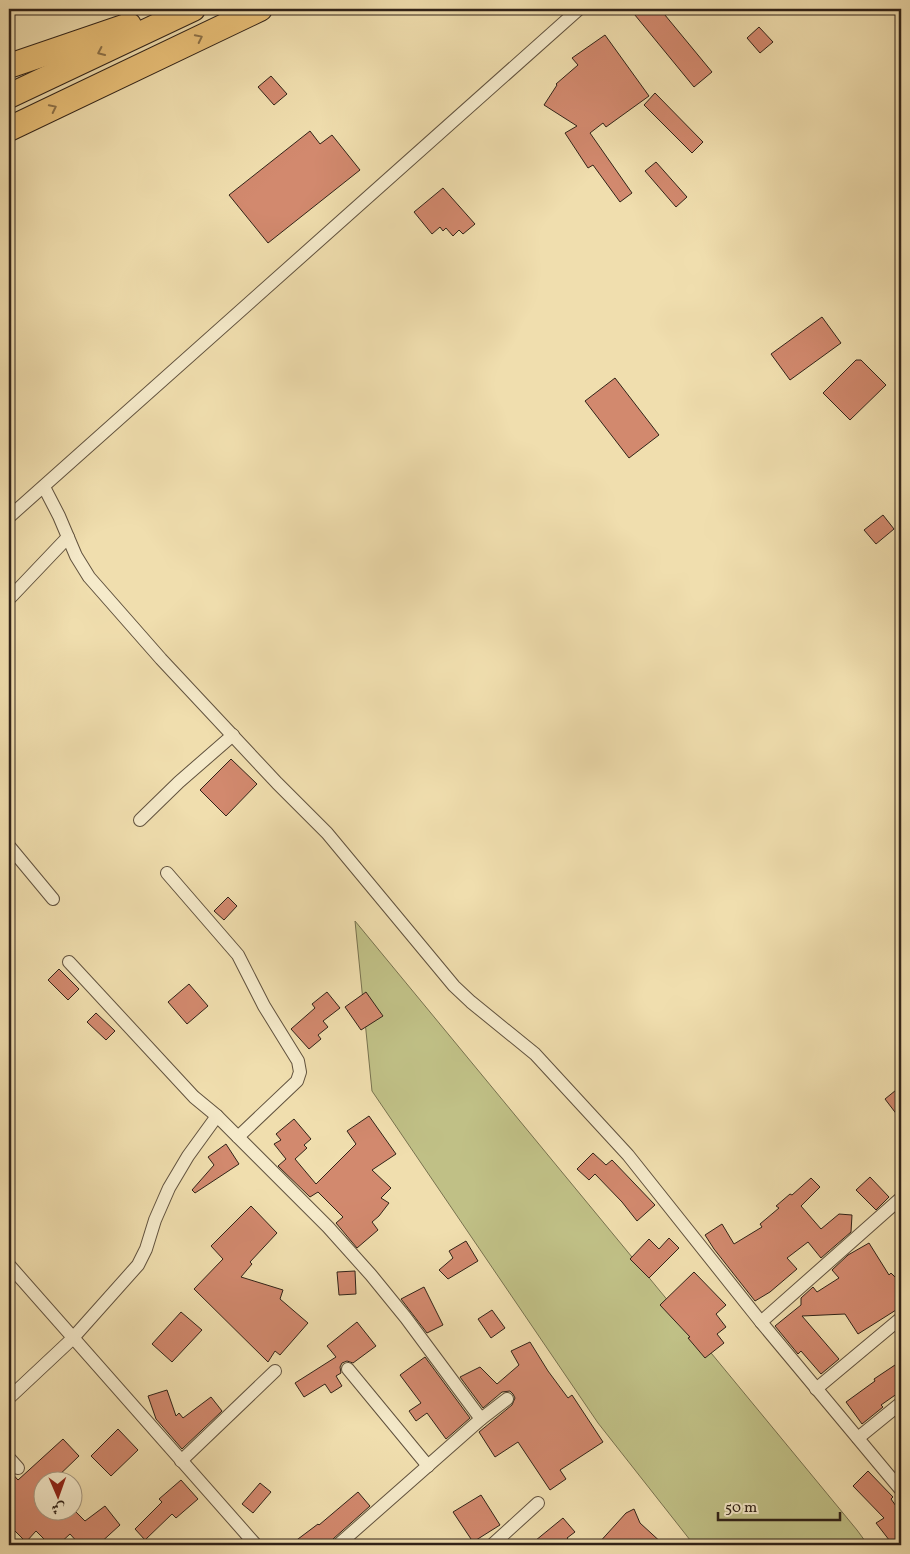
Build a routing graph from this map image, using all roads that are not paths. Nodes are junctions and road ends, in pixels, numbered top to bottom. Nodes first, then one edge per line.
1 (175, 9) edge
2 (192, 9) edge
3 (260, 9) edge
4 (579, 9) edge
5 (9, 66) edge
6 (9, 96) edge
7 (9, 129) edge
8 (44, 487) junction
9 (9, 517) edge
10 (68, 537) junction
11 (9, 599) edge
12 (233, 735) junction
13 (140, 820) dead end
14 (9, 846) edge
15 (166, 873) dead end
16 (53, 899) dead end
17 (69, 962) dead end
18 (217, 1116) junction
19 (238, 1137) junction
20 (901, 1198) edge
21 (9, 1265) edge
22 (901, 1318) edge
23 (761, 1322) junction
24 (72, 1339) junction
25 (348, 1369) dead end
26 (275, 1370) dead end
27 (816, 1388) junction
28 (9, 1398) edge
29 (507, 1399) dead end
30 (901, 1403) edge
31 (481, 1419) junction
32 (858, 1438) junction
33 (9, 1458) edge
34 (181, 1461) junction
35 (428, 1466) junction
36 (18, 1468) dead end
37 (901, 1490) edge
38 (538, 1503) dead end
39 (499, 1543) edge
40 (256, 1545) edge
41 (338, 1545) edge

1 - 5 highway
2 -> 6 highway
7 -> 3 highway
4 - 8 street
8 - 9 street
8 - 10 street
10 - 11 street
10 - 12 street
12 - 13 street
12 - 23 street
14 - 16 street
15 - 19 street
17 - 18 street
18 - 19 street
18 - 24 street
19 - 31 street
20 - 23 street
21 - 24 street
22 - 27 street
23 - 27 street
24 - 28 street
24 - 34 street
25 - 35 street
26 - 34 street
27 - 32 street
29 - 31 street
30 - 32 street
31 - 35 street
32 - 37 street
33 - 36 street
34 - 40 street
35 - 41 street
38 - 39 street

